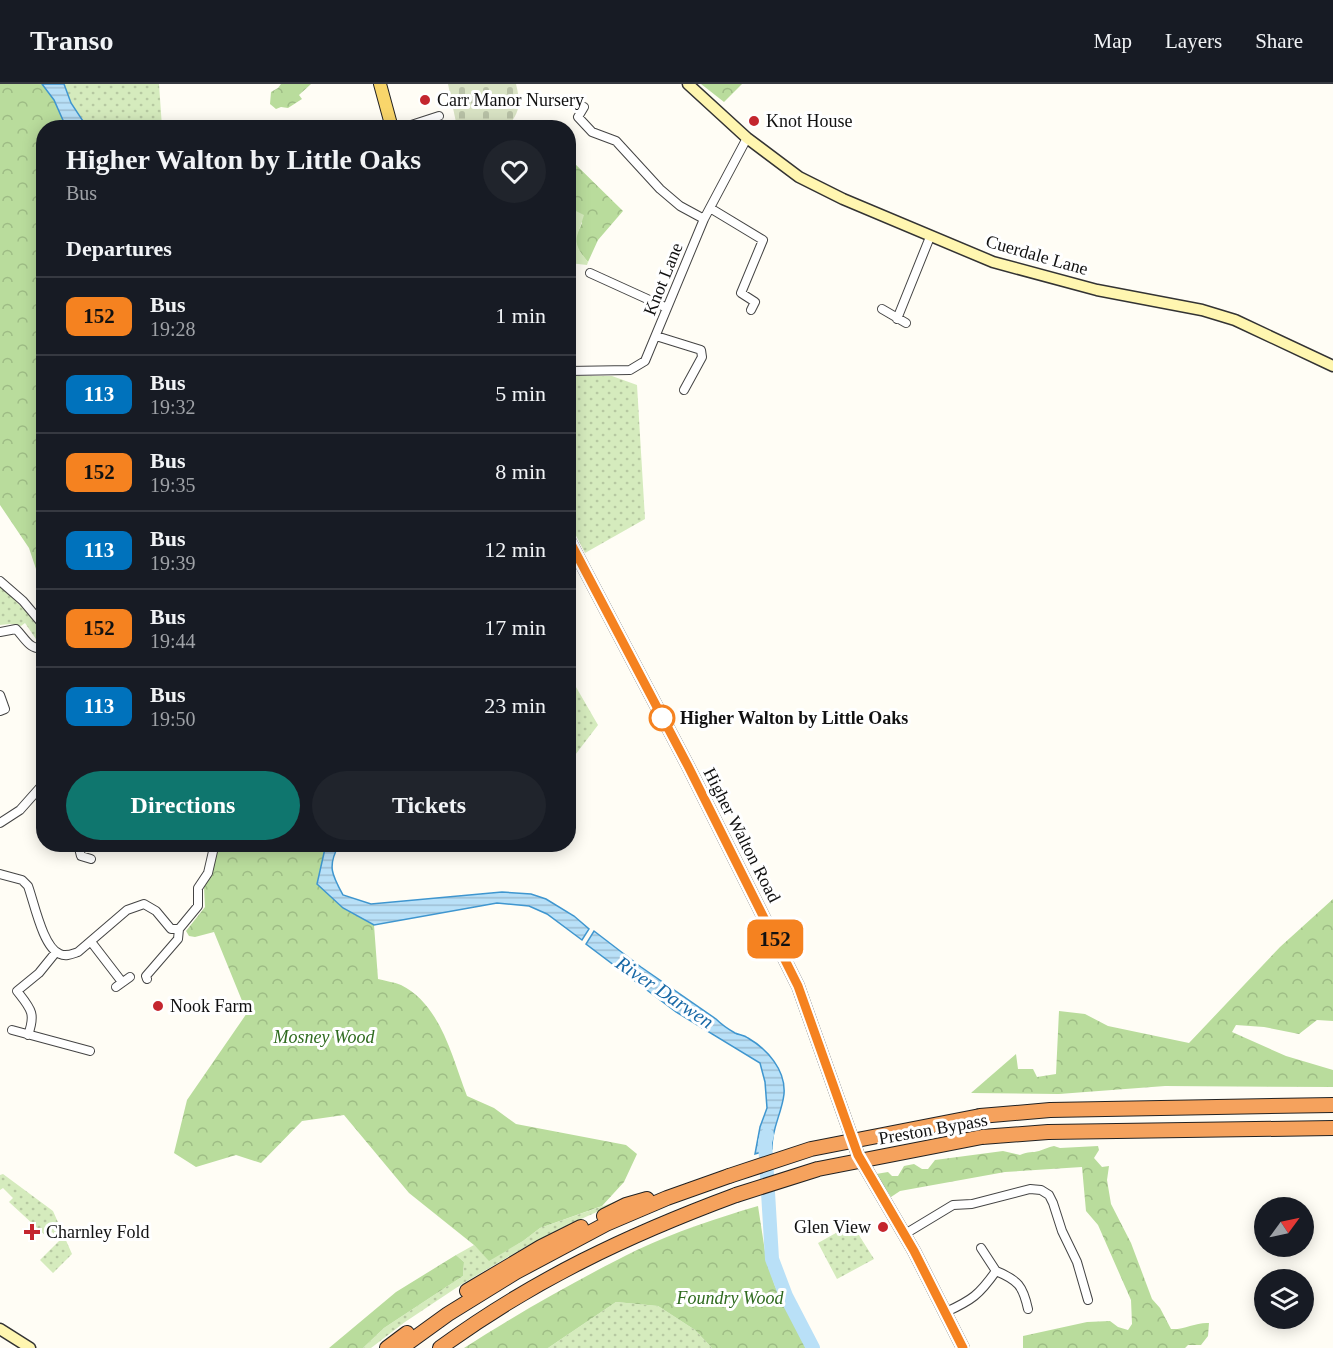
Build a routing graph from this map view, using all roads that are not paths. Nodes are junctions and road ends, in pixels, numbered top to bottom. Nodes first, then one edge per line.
1 (380, 84) edge
2 (688, 84) edge
3 (584, 107) dead end
4 (439, 116) dead end
5 (390, 120) edge
6 (427, 120) edge
7 (747, 138) junction
8 (710, 208) junction
9 (704, 219) junction
10 (930, 237) junction
11 (590, 273) dead end
12 (667, 308) junction
13 (882, 309) dead end
14 (751, 310) dead end
15 (897, 319) junction
16 (906, 323) dead end
17 (656, 336) junction
18 (1333, 366) edge
19 (576, 370) edge
20 (684, 390) dead end
21 (576, 553) edge
22 (0, 581) edge
23 (36, 616) edge
24 (0, 632) edge
25 (36, 648) edge
26 (0, 695) edge
27 (0, 711) edge
28 (35, 794) edge
29 (0, 823) edge
30 (80, 852) edge
31 (213, 852) edge
32 (91, 859) dead end
33 (0, 874) edge
34 (179, 930) junction
35 (92, 943) junction
36 (56, 952) junction
37 (130, 977) dead end
38 (147, 979) dead end
39 (12, 1030) dead end
40 (28, 1035) junction
41 (90, 1051) dead end
42 (1333, 1105) edge
43 (1333, 1128) edge
44 (699, 1186) junction
45 (904, 1234) junction
46 (981, 1248) dead end
47 (996, 1271) junction
48 (1088, 1300) dead end
49 (1028, 1309) dead end
50 (946, 1312) junction
51 (0, 1329) edge
52 (30, 1348) edge
53 (387, 1348) edge
54 (401, 1348) edge
55 (440, 1348) edge
56 (963, 1348) edge

1 - 5 main road
2 - 7 main road, Cuerdale Lane
3 - 9 street
4 - 6 street
7 - 8 street, Knot Lane
7 - 10 main road, Cuerdale Lane
8 - 9 street, Knot Lane
8 - 14 street
9 - 12 street, Knot Lane
10 - 15 street
10 - 18 main road, Cuerdale Lane
11 - 12 street
12 - 17 street, Knot Lane
13 - 15 street
15 - 16 street
17 - 19 street, Knot Lane
17 - 20 street
21 - 45 main road, Higher Walton Road
22 - 23 street
24 - 25 street
26 - 27 street
28 - 29 street
30 - 32 street
31 - 34 street
33 - 36 street
34 - 35 street
34 - 38 street
35 - 36 street
35 - 37 street
36 - 40 street
39 - 40 street
40 - 41 street
42 - 44 highway, Preston Bypass, bridge
43 - 55 highway, Preston Bypass, bridge
44 - 53 highway
44 - 54 highway
45 - 48 street
45 - 50 main road, Higher Walton Road
46 - 47 street
47 - 49 street
47 - 50 street
50 - 56 main road, Higher Walton Road
51 - 52 main road

